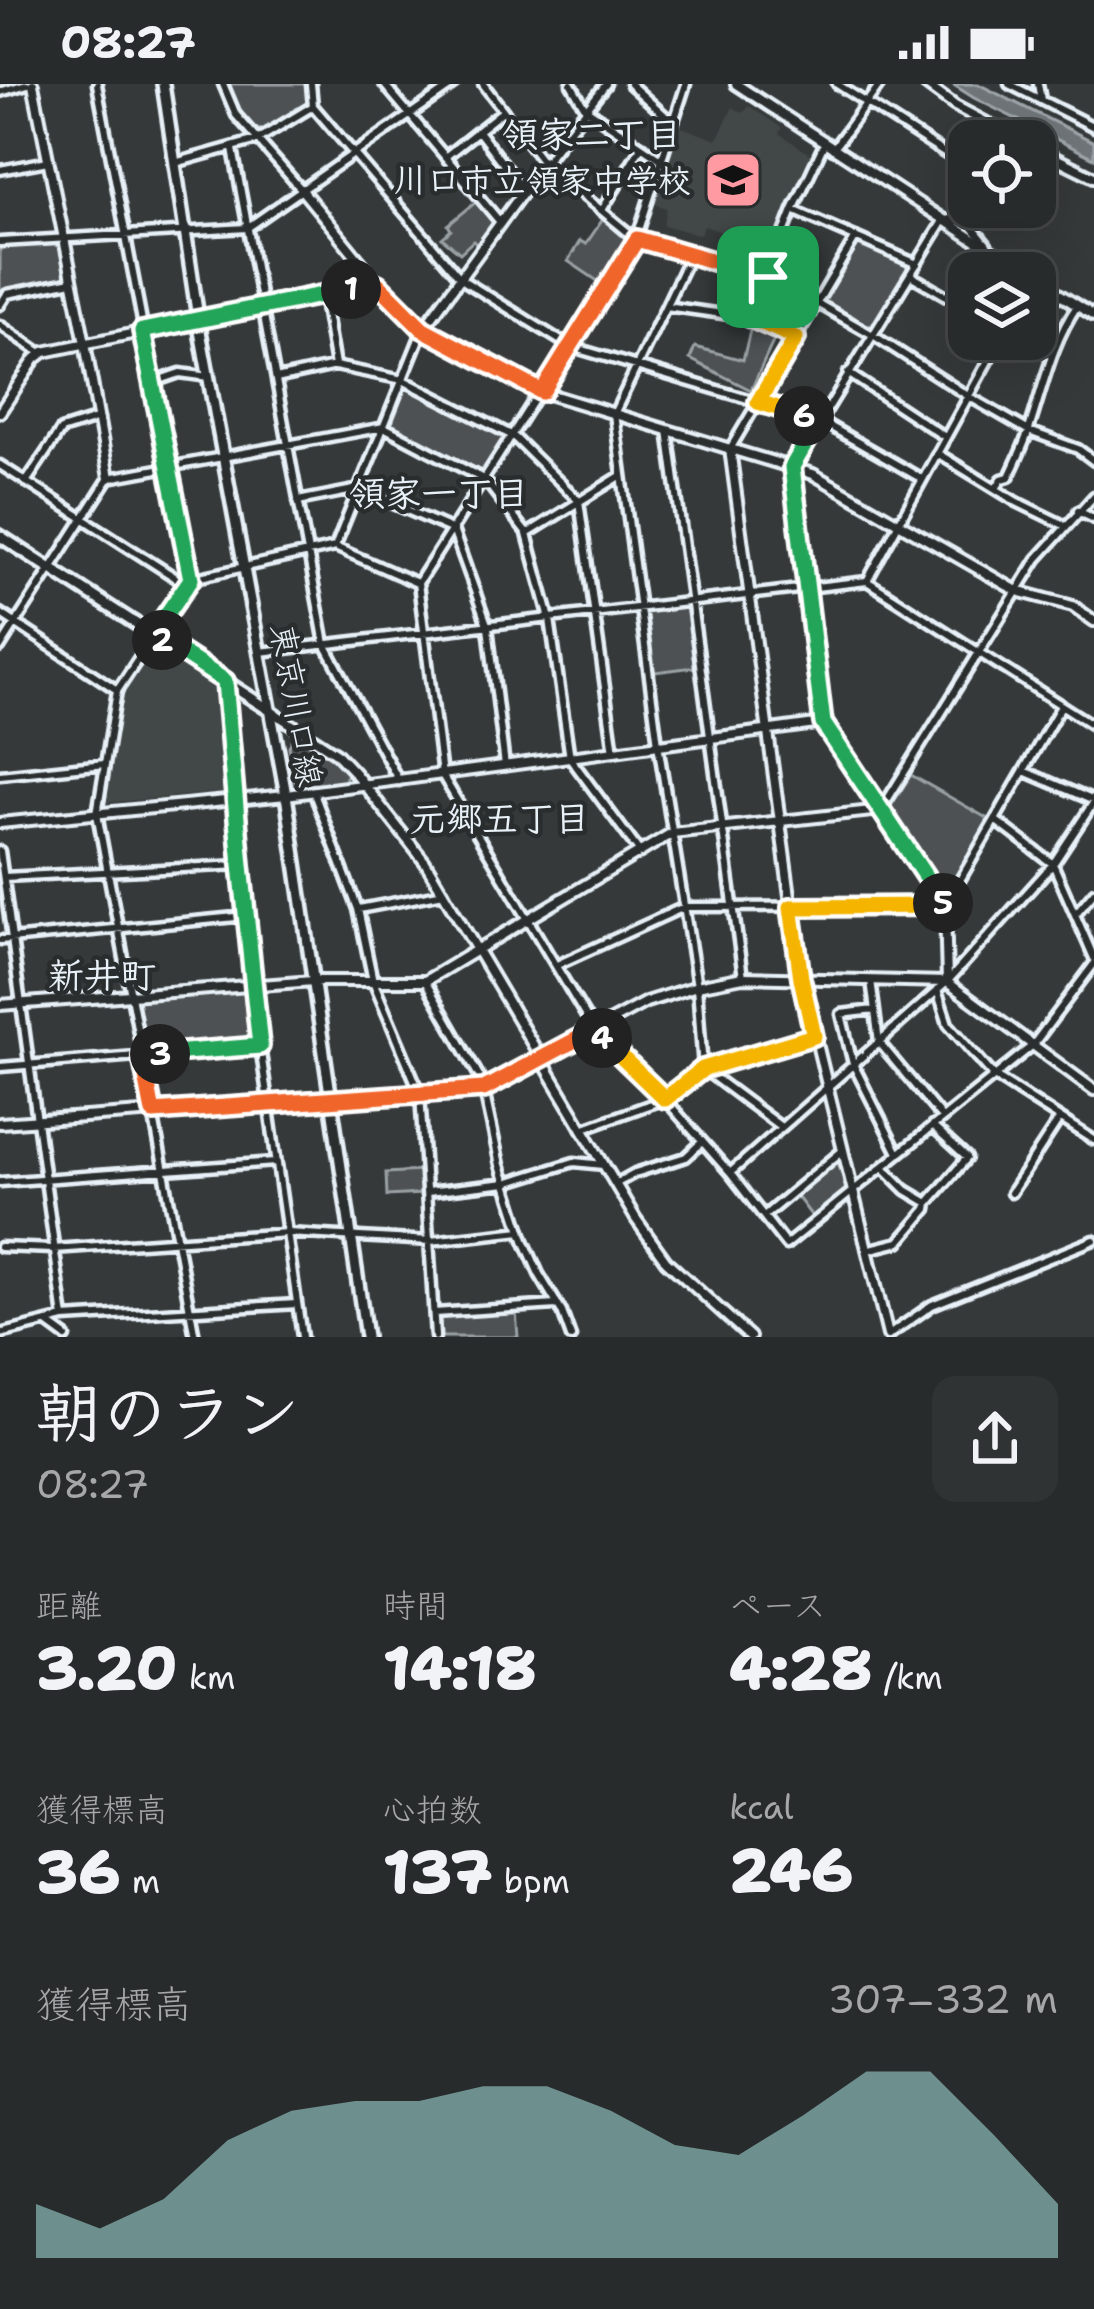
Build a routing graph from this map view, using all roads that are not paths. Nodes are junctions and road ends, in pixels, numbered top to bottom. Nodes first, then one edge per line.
1 (30, 84) edge
2 (97, 84) edge
3 (163, 84) edge
4 (223, 84) edge
5 (311, 84) edge
6 (384, 84) edge
7 (454, 84) edge
8 (483, 84) edge
9 (571, 84) edge
10 (606, 84) edge
11 (630, 84) edge
12 (686, 84) edge
13 (736, 84) edge
14 (761, 84) edge
15 (837, 84) edge
16 (880, 84) edge
17 (925, 84) edge
18 (1010, 84) edge
19 (1038, 84) edge
20 (0, 92) edge
21 (751, 95) junction
22 (1041, 100) junction
23 (867, 102) junction
24 (313, 106) junction
25 (585, 108) junction
26 (503, 111) junction
27 (410, 115) junction
28 (981, 120) edge
29 (673, 123) junction
30 (1094, 127) edge
31 (478, 131) junction
32 (257, 140) junction
33 (640, 147) junction
34 (828, 147) junction
35 (233, 149) junction
36 (354, 155) junction
37 (948, 155) edge
38 (445, 157) junction
39 (1056, 158) edge
40 (48, 160) junction
41 (662, 160) junction
42 (175, 163) junction
43 (544, 163) junction
44 (0, 170) edge
45 (1094, 177) edge
46 (301, 189) junction
47 (524, 190) junction
48 (602, 210) junction
49 (793, 210) junction
50 (948, 220) edge
51 (943, 221) junction
52 (500, 222) junction
53 (248, 228) junction
54 (973, 228) edge
55 (185, 232) junction
56 (126, 235) junction
57 (856, 237) junction
58 (63, 238) junction
59 (637, 239) junction
60 (0, 242) edge
61 (988, 250) junction
62 (991, 252) edge
63 (690, 255) junction
64 (916, 264) junction
65 (909, 275) junction
66 (768, 277) junction
67 (461, 280) junction
68 (72, 281) junction
69 (378, 284) junction
70 (1056, 292) edge
71 (323, 295) junction
72 (948, 297) edge
73 (1094, 298) edge
74 (817, 302) junction
75 (0, 305) edge
76 (666, 306) junction
77 (261, 308) junction
78 (1086, 311) edge
79 (751, 318) junction
80 (198, 321) junction
81 (0, 325) edge
82 (423, 329) junction
83 (142, 331) junction
84 (873, 334) junction
85 (796, 338) junction
86 (86, 343) junction
87 (569, 346) junction
88 (1056, 351) edge
89 (41, 353) junction
90 (988, 360) edge
91 (1051, 360) edge
92 (335, 366) junction
93 (637, 366) junction
94 (848, 373) junction
95 (209, 377) junction
96 (276, 379) junction
97 (403, 380) junction
98 (152, 382) junction
99 (542, 392) junction
100 (968, 397) junction
101 (758, 402) junction
102 (0, 412) edge
103 (614, 414) junction
104 (99, 418) junction
105 (819, 420) junction
106 (383, 427) junction
107 (668, 430) junction
108 (1029, 430) junction
109 (513, 436) junction
110 (946, 437) junction
111 (288, 446) junction
112 (730, 449) junction
113 (937, 453) junction
114 (224, 458) junction
115 (1094, 461) edge
116 (0, 465) edge
117 (792, 467) junction
118 (169, 468) junction
119 (622, 475) junction
120 (109, 478) junction
121 (922, 479) junction
122 (485, 480) junction
123 (26, 482) junction
124 (996, 488) junction
125 (358, 489) junction
126 (1094, 496) edge
127 (298, 500) junction
128 (579, 501) junction
129 (1078, 511) junction
130 (83, 519) junction
131 (1094, 519) edge
132 (899, 523) junction
133 (1065, 525) junction
134 (452, 530) junction
135 (527, 535) junction
136 (0, 536) edge
137 (335, 547) junction
138 (307, 553) junction
139 (244, 566) junction
140 (51, 568) junction
141 (867, 581) junction
142 (189, 582) junction
143 (418, 584) junction
144 (807, 589) junction
145 (1017, 591) junction
146 (750, 596) junction
147 (692, 603) junction
148 (640, 609) junction
149 (0, 613) edge
150 (594, 614) junction
151 (550, 619) junction
152 (1094, 621) edge
153 (16, 623) junction
154 (488, 627) junction
155 (424, 632) junction
156 (153, 634) junction
157 (325, 644) junction
158 (0, 648) edge
159 (260, 652) junction
160 (978, 653) junction
161 (225, 681) junction
162 (117, 691) junction
163 (1061, 706) junction
164 (271, 711) junction
165 (823, 723) junction
166 (1094, 726) edge
167 (768, 731) junction
168 (710, 738) junction
169 (658, 745) junction
170 (614, 752) junction
171 (570, 758) junction
172 (105, 764) junction
173 (505, 766) junction
174 (1024, 771) junction
175 (0, 775) edge
176 (442, 776) junction
177 (399, 781) junction
178 (365, 785) junction
179 (313, 791) junction
180 (286, 795) junction
181 (235, 801) junction
182 (1094, 801) edge
183 (881, 809) junction
184 (98, 814) junction
185 (995, 820) junction
186 (779, 821) junction
187 (0, 824) edge
188 (722, 828) junction
189 (673, 833) junction
190 (0, 851) edge
191 (639, 851) junction
192 (1053, 864) junction
193 (241, 865) junction
194 (108, 872) junction
195 (1, 877) edge
196 (1094, 892) edge
197 (444, 893) junction
198 (945, 906) junction
199 (684, 907) junction
200 (791, 907) junction
201 (734, 908) junction
202 (358, 909) junction
203 (1076, 914) junction
204 (246, 916) junction
205 (527, 919) junction
206 (118, 928) junction
207 (13, 939) junction
208 (0, 940) edge
209 (478, 949) junction
210 (1094, 961) edge
211 (556, 965) junction
212 (743, 977) junction
213 (801, 978) junction
214 (871, 980) junction
215 (314, 981) junction
216 (374, 981) junction
217 (425, 981) junction
218 (946, 982) junction
219 (697, 986) junction
220 (254, 987) junction
221 (938, 991) junction
222 (132, 994) junction
223 (22, 1003) junction
224 (0, 1005) edge
225 (874, 1010) junction
226 (594, 1030) junction
227 (814, 1036) junction
228 (879, 1042) junction
229 (1033, 1045) junction
230 (260, 1046) junction
231 (142, 1056) junction
232 (542, 1058) junction
233 (853, 1064) junction
234 (28, 1065) junction
235 (0, 1067) edge
236 (703, 1069) junction
237 (994, 1076) junction
238 (827, 1088) junction
239 (484, 1089) junction
240 (1094, 1090) edge
241 (420, 1094) junction
242 (332, 1099) junction
243 (665, 1099) junction
244 (267, 1104) junction
245 (153, 1112) junction
246 (942, 1118) junction
247 (1060, 1118) junction
248 (36, 1120) junction
249 (0, 1123) edge
250 (932, 1126) junction
251 (782, 1127) junction
252 (582, 1129) junction
253 (1094, 1140) edge
254 (702, 1142) junction
255 (842, 1151) junction
256 (898, 1153) junction
257 (275, 1162) junction
258 (604, 1165) junction
259 (883, 1166) junction
260 (162, 1172) junction
261 (730, 1173) junction
262 (44, 1179) junction
263 (0, 1182) edge
264 (506, 1183) junction
265 (615, 1184) junction
266 (427, 1192) junction
267 (852, 1193) junction
268 (1011, 1193) dead end
269 (928, 1203) junction
270 (764, 1216) junction
271 (520, 1231) junction
272 (286, 1233) junction
273 (352, 1237) junction
274 (1094, 1240) edge
275 (176, 1241) junction
276 (431, 1241) junction
277 (0, 1247) edge
278 (53, 1249) junction
279 (867, 1250) junction
280 (297, 1304) junction
281 (556, 1305) junction
282 (191, 1311) junction
283 (434, 1312) junction
284 (64, 1318) junction
285 (47, 1323) junction
286 (0, 1334) edge
287 (887, 1336) edge
288 (66, 1337) edge
289 (195, 1337) edge
290 (302, 1337) edge
291 (366, 1337) edge
292 (435, 1337) edge
293 (571, 1337) edge
294 (750, 1337) edge

1 - 20 street
1 - 40 street
2 - 56 street
3 - 42 main road, 東京川口線
4 - 32 street
5 - 24 street
6 - 27 street
7 - 27 street
8 - 26 street
9 - 25 street
10 - 25 street
11 - 29 street
12 - 29 street
13 - 21 street
14 - 21 street
15 - 23 street
16 - 23 street
17 - 28 street
18 - 22 street
19 - 22 street
21 - 34 street
22 - 30 street
23 - 34 street
23 - 37 street
24 - 32 street
24 - 36 street
25 - 33 street
25 - 43 street
26 - 31 street
26 - 43 street
27 - 36 street
27 - 38 street
29 - 41 street
31 - 38 street
31 - 47 street
32 - 35 street
32 - 46 street
33 - 41 street
33 - 48 street
34 - 49 street
34 - 51 street
35 - 42 street
35 - 53 street
36 - 46 street
36 - 67 street
38 - 52 street
39 - 45 street
40 - 44 street
40 - 58 street
41 - 59 street
42 - 55 main road, 東京川口線
43 - 47 street
43 - 48 street
46 - 53 street
46 - 69 street
47 - 52 street
48 - 59 street
49 - 57 street
49 - 66 street
50 - 51 street
51 - 61 street
51 - 64 street
52 - 67 street
53 - 55 street
53 - 77 street
54 - 61 street
55 - 56 street
55 - 80 main road, 東京川口線
56 - 58 street
56 - 83 street
57 - 64 street
57 - 74 street
58 - 60 street
58 - 68 street
59 - 63 street
59 - 87 street
61 - 62 street
63 - 66 street
63 - 76 street
64 - 65 street
65 - 72 street
65 - 84 street
66 - 74 street
66 - 79 street
67 - 82 street
67 - 87 street
68 - 75 street
68 - 86 street
69 - 71 street
69 - 82 street
70 - 78 street
71 - 77 street
71 - 92 street
73 - 78 street
74 - 84 street
74 - 85 street
76 - 79 street
76 - 93 street
77 - 80 street
77 - 96 street
78 - 88 street
79 - 85 street
80 - 83 street
80 - 95 main road, 東京川口線
81 - 89 street
82 - 97 street
82 - 99 street
83 - 86 street
83 - 98 street
84 - 94 street
84 - 100 street
85 - 101 street
86 - 89 street
86 - 104 street
87 - 93 street
87 - 99 street
89 - 102 street
90 - 100 street
91 - 108 street
92 - 96 street
92 - 97 street
93 - 101 street
93 - 103 street
94 - 105 street
94 - 110 street
95 - 98 street
95 - 114 main road, 東京川口線
96 - 111 street
97 - 106 street
97 - 109 street
98 - 118 street
99 - 103 street
99 - 109 street
100 - 108 street
100 - 110 street
101 - 105 street
101 - 112 street
103 - 107 street
103 - 119 street
104 - 120 street
104 - 123 street
105 - 117 street
105 - 121 street
106 - 111 street
106 - 122 street
106 - 125 street
107 - 112 street
107 - 147 street
108 - 115 street
108 - 124 street
109 - 122 street
109 - 128 street
110 - 113 street
111 - 114 street
111 - 127 street
112 - 117 street
112 - 146 street
113 - 121 street
113 - 124 street
114 - 118 street
114 - 139 main road, 東京川口線
116 - 123 street
117 - 132 street
117 - 144 street
118 - 120 street
118 - 142 street
119 - 128 street
119 - 148 street
120 - 130 street
121 - 132 street
122 - 134 street
122 - 135 street
123 - 130 street
124 - 133 street
125 - 127 street
125 - 134 street
125 - 137 street
126 - 129 street
127 - 138 street
128 - 135 street
128 - 150 street
129 - 131 street
129 - 133 street
130 - 140 street
130 - 142 street
132 - 141 street
132 - 145 street
133 - 145 street
134 - 143 street
134 - 154 street
135 - 151 street
136 - 140 main road
137 - 138 street
137 - 143 street
138 - 139 street
138 - 157 street
139 - 142 street
139 - 159 main road, 東京川口線
140 - 153 street
140 - 156 main road
141 - 144 street
141 - 160 street
142 - 156 street
143 - 155 street
144 - 146 street
144 - 165 street
145 - 152 street
145 - 160 street
146 - 147 street
146 - 167 street
147 - 148 street
147 - 168 street
148 - 150 street
148 - 169 street
149 - 153 street
150 - 151 street
150 - 170 street
151 - 154 street
151 - 171 street
153 - 158 street
153 - 162 street
154 - 155 street
154 - 173 street
155 - 157 street
155 - 176 street
156 - 161 main road
156 - 162 street
157 - 159 street
157 - 177 street
159 - 164 main road, 東京川口線
160 - 163 street
160 - 183 street
161 - 164 main road
161 - 181 street
162 - 172 street
163 - 166 street
163 - 174 street
164 - 178 street
164 - 180 main road, 東京川口線
165 - 167 street
165 - 183 street
167 - 168 street
167 - 186 street
168 - 169 street
168 - 188 street
169 - 170 street
169 - 189 street
170 - 171 street
171 - 173 street
171 - 191 street
172 - 175 street
172 - 184 street
173 - 176 street
174 - 182 street
174 - 185 street
176 - 177 street
176 - 205 street
177 - 178 street
178 - 179 street
178 - 197 street
179 - 180 street
179 - 202 street
180 - 181 street
180 - 215 main road, 東京川口線
181 - 184 street
181 - 193 street
182 - 192 street
183 - 186 street
183 - 198 street
184 - 187 street
184 - 194 street
185 - 192 street
185 - 198 street
186 - 188 street
186 - 200 street
188 - 189 street
188 - 201 street
189 - 191 street
189 - 199 street
190 - 195 street
191 - 205 street
192 - 203 street
192 - 218 street
193 - 194 street
193 - 204 street
194 - 195 street
194 - 206 street
195 - 207 street
196 - 203 street
197 - 202 street
197 - 209 street
198 - 200 street
198 - 218 street
199 - 201 street
199 - 211 street
199 - 219 street
200 - 201 street
200 - 213 street
201 - 212 street
202 - 216 street
203 - 210 street
204 - 206 street
204 - 220 street
205 - 209 street
205 - 211 street
206 - 207 street
206 - 222 street
207 - 208 street
207 - 223 street
209 - 217 street
209 - 232 street
210 - 229 street
211 - 226 street
212 - 213 street
212 - 219 street
213 - 214 street
213 - 227 street
214 - 218 street
214 - 225 street
215 - 216 street
215 - 220 street
215 - 242 main road, 東京川口線
216 - 217 street
216 - 241 street
217 - 239 street
218 - 221 street
218 - 229 street
219 - 226 street
219 - 236 street
220 - 222 street
220 - 230 street
221 - 228 street
221 - 237 street
222 - 223 street
222 - 231 street
223 - 224 street
223 - 234 street
225 - 228 street
225 - 233 street
226 - 232 street
226 - 243 street
227 - 236 street
227 - 238 street
228 - 233 street
228 - 246 street
229 - 237 street
229 - 240 street
230 - 231 street
230 - 244 street
231 - 234 street
231 - 245 street
232 - 239 street
232 - 252 street
233 - 238 street
233 - 256 street
234 - 235 street
234 - 248 street
236 - 243 street
236 - 251 street
237 - 246 street
237 - 247 street
238 - 251 street
238 - 255 street
239 - 241 street
239 - 264 street
241 - 242 street
241 - 266 street
242 - 244 street
242 - 273 main road, 東京川口線
243 - 252 street
243 - 254 street
244 - 245 street
244 - 257 street
245 - 248 street
245 - 260 street
246 - 250 street
247 - 253 street
247 - 268 street
248 - 249 street
248 - 262 street
250 - 256 street
250 - 269 street
251 - 261 street
252 - 258 street
254 - 261 street
254 - 265 street
255 - 267 street
255 - 270 street
256 - 259 street
257 - 260 street
257 - 272 street
258 - 264 street
258 - 265 street
259 - 267 street
259 - 269 street
260 - 262 street
260 - 275 street
261 - 270 street
262 - 263 street
262 - 278 street
264 - 266 street
264 - 271 street
265 - 294 street
266 - 276 street
267 - 270 street
267 - 279 street
269 - 279 street
271 - 276 street
271 - 281 street
272 - 273 street
272 - 275 street
272 - 280 street
273 - 276 street
273 - 291 main road, 東京川口線
274 - 287 street
275 - 278 street
275 - 282 street
276 - 283 street
277 - 278 street
278 - 284 street
279 - 287 street
280 - 282 street
280 - 290 street
281 - 283 street
281 - 293 street
282 - 284 street
282 - 289 street
283 - 292 street
284 - 285 street
285 - 286 street
285 - 288 street

